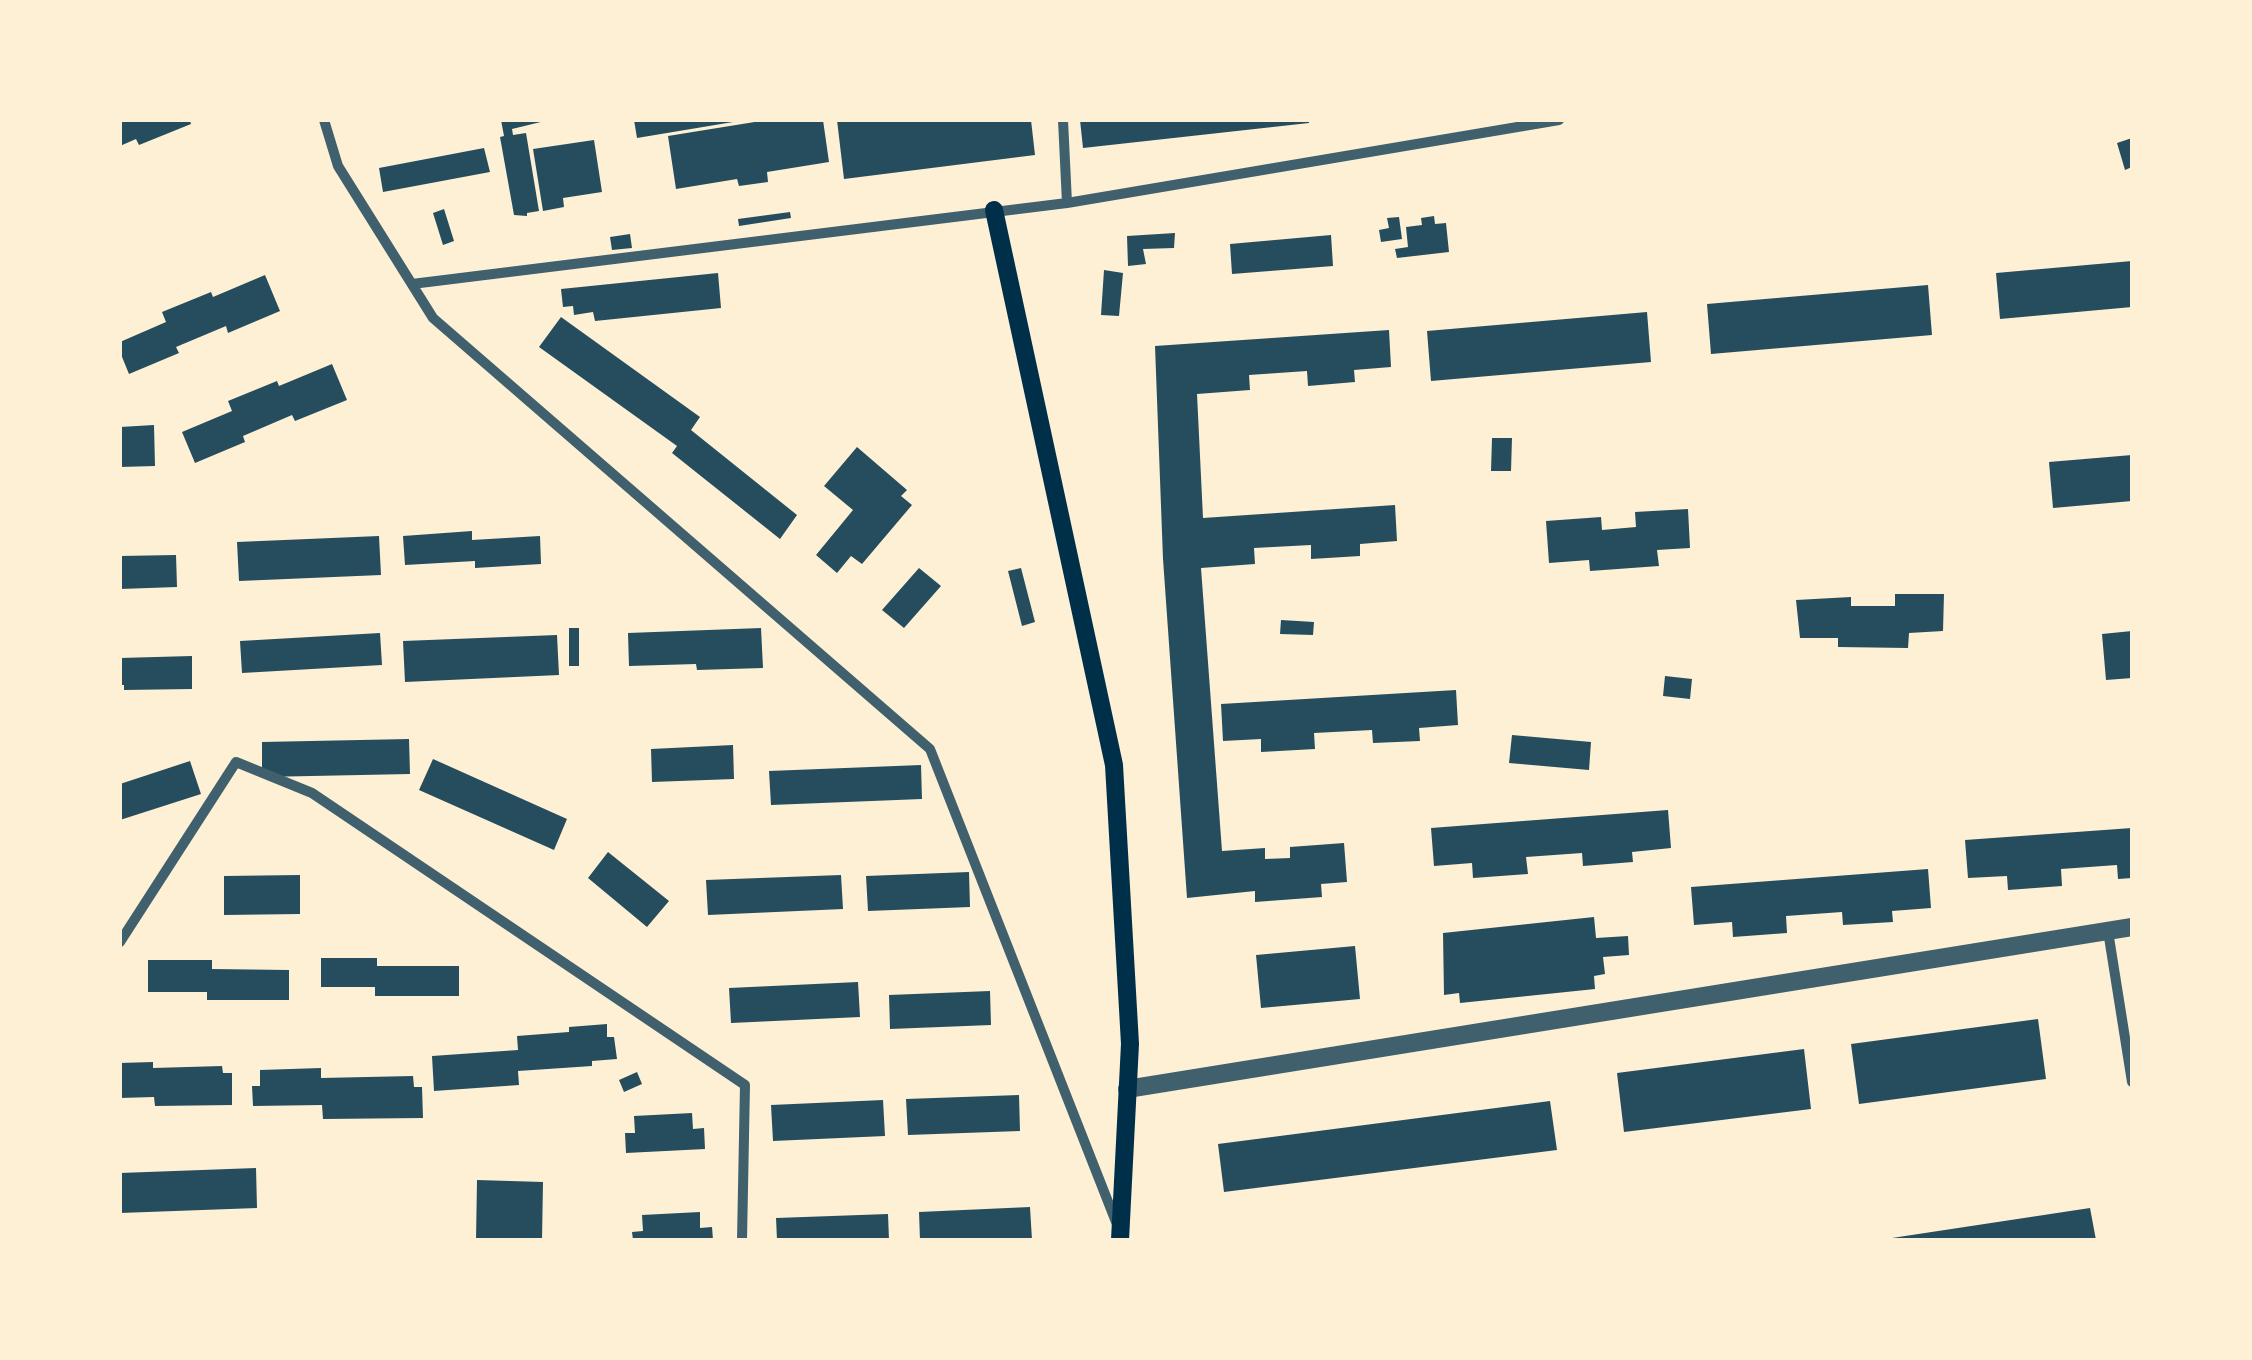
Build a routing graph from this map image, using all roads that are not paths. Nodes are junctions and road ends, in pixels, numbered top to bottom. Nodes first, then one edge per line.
1 (324, 120) edge
2 (1062, 120) edge
3 (1559, 120) edge
4 (1067, 203) junction
5 (994, 210) junction
6 (412, 284) junction
7 (2132, 928) edge
8 (2108, 931) junction
9 (120, 942) edge
10 (2132, 1082) edge
11 (1128, 1089) junction
12 (1120, 1236) edge
13 (742, 1240) edge

1 - 6 street
2 - 4 street
3 - 4 street
4 - 5 street
5 - 6 street
5 - 11 main road
6 - 12 street
7 - 8 street
8 - 10 street
8 - 11 street
9 - 13 street
11 - 12 main road

